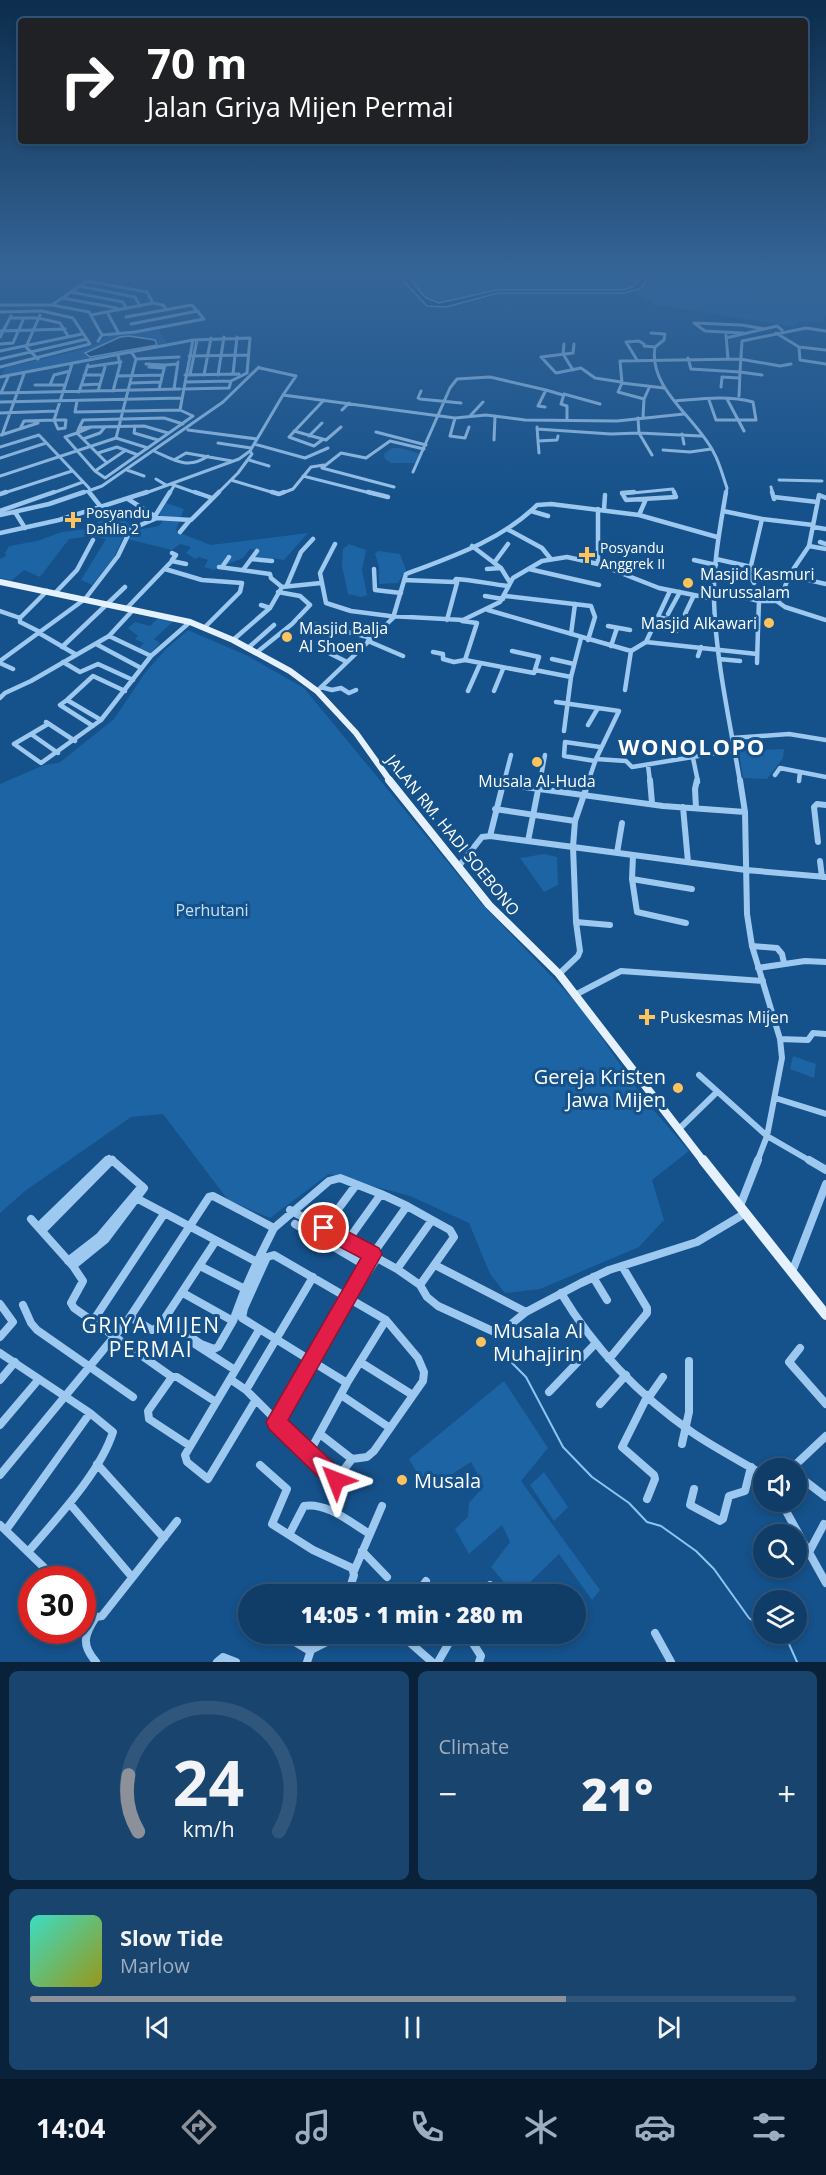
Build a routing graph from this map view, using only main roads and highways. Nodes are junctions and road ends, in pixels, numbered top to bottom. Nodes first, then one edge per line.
1 (0, 582) edge
2 (826, 1315) edge

1 - 2 main road, JALAN RM. HADI SOEBONO

